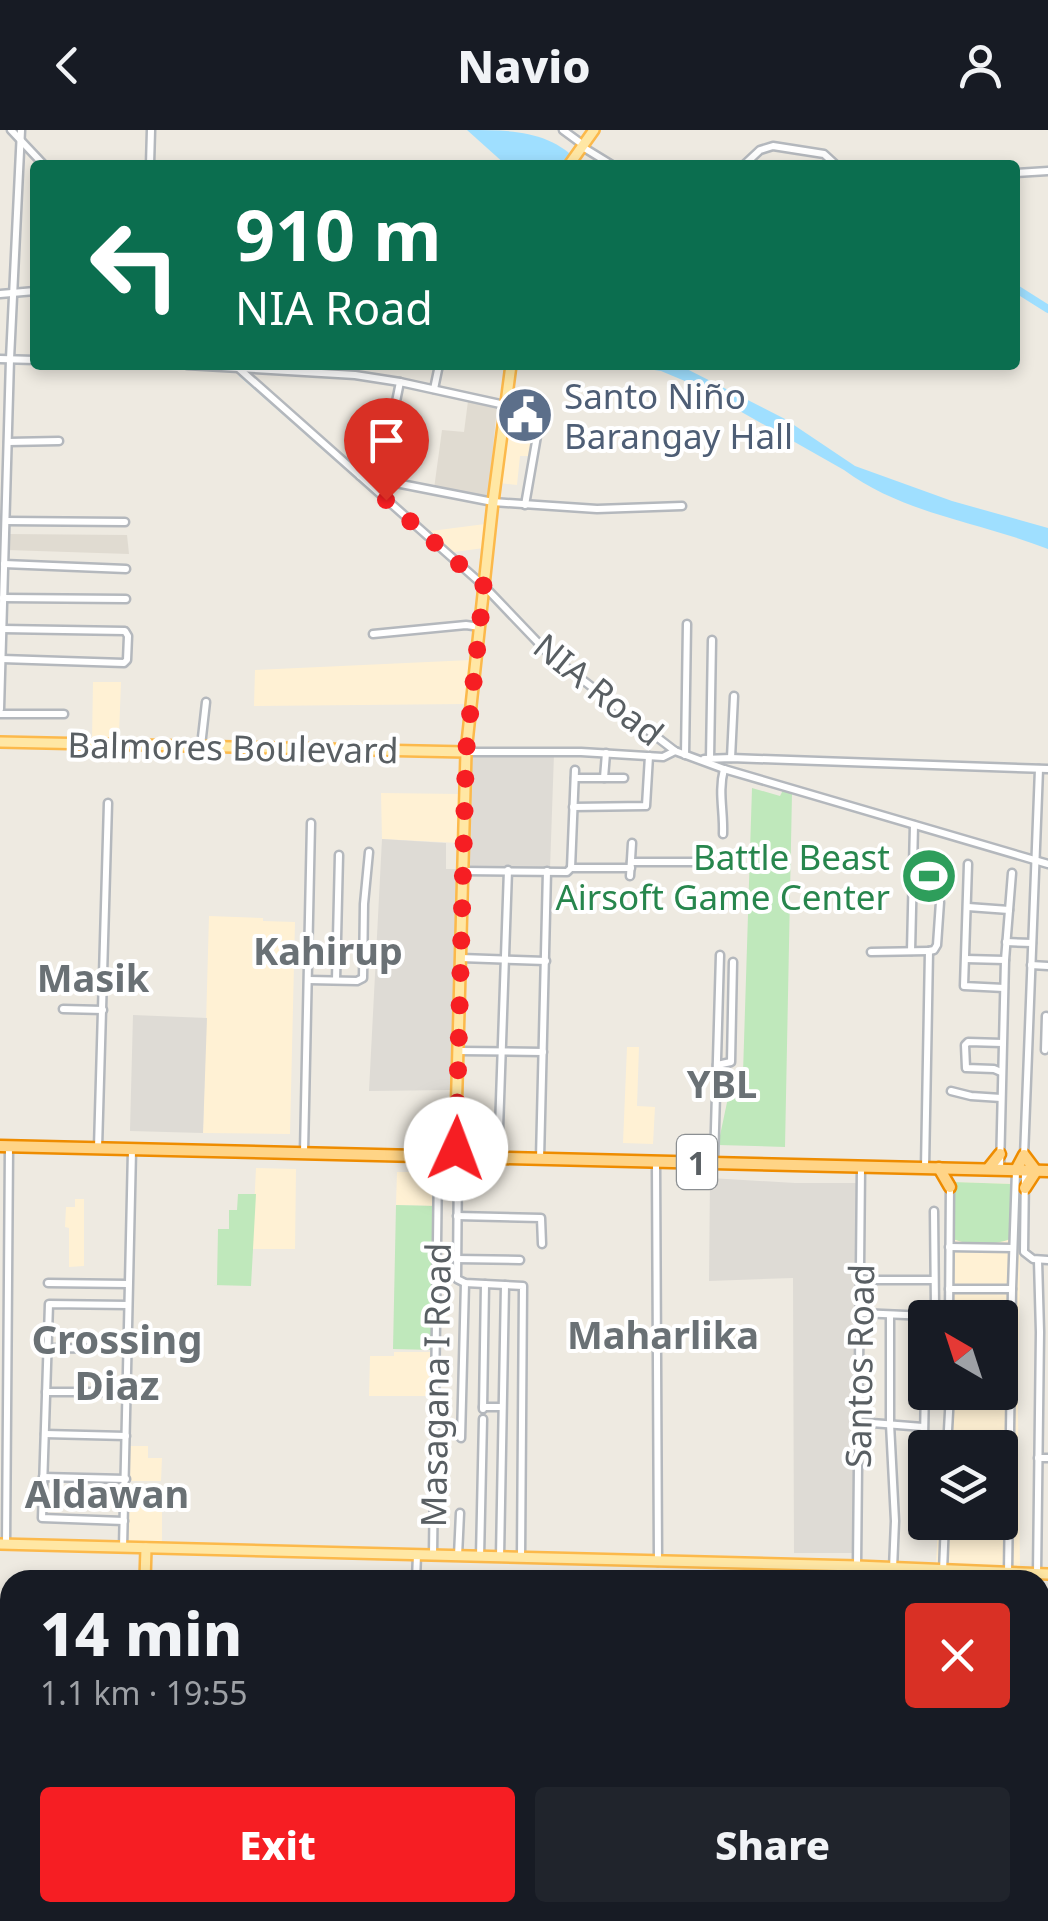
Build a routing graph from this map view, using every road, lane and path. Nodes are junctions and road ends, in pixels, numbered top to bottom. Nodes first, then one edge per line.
1 (10, 130) edge
2 (20, 130) edge
3 (151, 130) edge
4 (564, 130) edge
5 (594, 130) edge
6 (20, 141) junction
7 (579, 147) junction
8 (39, 160) edge
9 (150, 160) edge
10 (572, 160) edge
11 (603, 160) edge
12 (749, 160) edge
13 (831, 160) edge
14 (1048, 171) edge
15 (1020, 173) edge
16 (30, 291) edge
17 (13, 293) junction
18 (0, 294) edge
19 (0, 360) edge
20 (10, 360) junction
21 (30, 360) edge
22 (243, 370) edge
23 (295, 370) edge
24 (438, 370) edge
25 (510, 370) edge
26 (400, 382) junction
27 (434, 389) junction
28 (505, 404) junction
29 (60, 441) dead end
30 (8, 442) junction
31 (4, 461) edge
32 (358, 476) junction
33 (380, 480) junction
34 (493, 502) junction
35 (525, 504) junction
36 (682, 506) dead end
37 (6, 521) junction
38 (125, 522) dead end
39 (4, 564) junction
40 (126, 569) dead end
41 (484, 586) junction
42 (2, 597) edge
43 (126, 599) dead end
44 (687, 624) dead end
45 (480, 628) junction
46 (2, 629) junction
47 (372, 634) dead end
48 (712, 640) dead end
49 (2, 659) edge
50 (734, 696) dead end
51 (206, 702) dead end
52 (0, 712) edge
53 (64, 714) dead end
54 (0, 742) edge
55 (201, 746) junction
56 (675, 750) junction
57 (466, 752) junction
58 (606, 752) junction
59 (685, 755) junction
60 (649, 756) junction
61 (710, 758) junction
62 (731, 758) junction
63 (700, 760) junction
64 (1044, 769) edge
65 (723, 770) junction
66 (604, 778) junction
67 (624, 778) dead end
68 (108, 803) dead end
69 (573, 806) junction
70 (311, 823) dead end
71 (914, 825) junction
72 (723, 834) dead end
73 (632, 844) dead end
74 (369, 852) dead end
75 (339, 855) dead end
76 (1035, 861) junction
77 (698, 862) dead end
78 (968, 864) dead end
79 (1048, 864) edge
80 (571, 868) junction
81 (631, 869) junction
82 (462, 870) junction
83 (508, 870) junction
84 (547, 872) junction
85 (1012, 873) dead end
86 (940, 902) dead end
87 (968, 907) junction
88 (1009, 910) junction
89 (1006, 942) junction
90 (1032, 943) junction
91 (911, 951) junction
92 (929, 951) junction
93 (871, 952) dead end
94 (720, 955) dead end
95 (460, 958) junction
96 (966, 958) junction
97 (506, 960) junction
98 (1004, 960) junction
99 (546, 961) junction
100 (733, 962) dead end
101 (1031, 965) junction
102 (1048, 966) edge
103 (309, 980) junction
104 (336, 980) junction
105 (1004, 988) junction
106 (63, 1008) dead end
107 (103, 1010) junction
108 (1046, 1016) dead end
109 (1002, 1043) junction
110 (1027, 1050) junction
111 (1047, 1050) edge
112 (459, 1051) junction
113 (503, 1051) junction
114 (544, 1052) junction
115 (717, 1065) junction
116 (1002, 1072) junction
117 (951, 1091) dead end
118 (1001, 1098) junction
119 (456, 1140) junction
120 (4, 1146) edge
121 (98, 1148) junction
122 (132, 1149) junction
123 (304, 1152) junction
124 (1000, 1154) joint
125 (1024, 1155) junction
126 (422, 1156) junction
127 (438, 1156) junction
128 (457, 1157) junction
129 (474, 1157) junction
130 (498, 1158) junction
131 (540, 1159) junction
132 (656, 1161) junction
133 (714, 1163) junction
134 (861, 1166) junction
135 (925, 1168) junction
136 (944, 1168) junction
137 (438, 1169) junction
138 (458, 1170) junction
139 (994, 1170) junction
140 (1031, 1171) edge
141 (950, 1187) joint
142 (1024, 1188) joint
143 (4, 1205) edge
144 (934, 1211) dead end
145 (457, 1216) junction
146 (542, 1244) dead end
147 (949, 1247) junction
148 (1013, 1248) junction
149 (456, 1259) junction
150 (520, 1260) dead end
151 (1038, 1260) junction
152 (1048, 1260) edge
153 (860, 1280) junction
154 (934, 1280) junction
155 (48, 1283) dead end
156 (466, 1283) junction
157 (128, 1284) junction
158 (486, 1284) junction
159 (505, 1285) junction
160 (950, 1289) junction
161 (1012, 1289) junction
162 (935, 1300) edge
163 (950, 1300) edge
164 (1012, 1300) edge
165 (128, 1304) junction
166 (860, 1313) junction
167 (890, 1315) junction
168 (908, 1315) edge
169 (47, 1348) junction
170 (128, 1349) junction
171 (1044, 1358) edge
172 (46, 1392) junction
173 (127, 1392) junction
174 (502, 1407) junction
175 (924, 1410) edge
176 (1010, 1410) edge
177 (482, 1419) dead end
178 (859, 1422) junction
179 (890, 1424) junction
180 (923, 1427) junction
181 (923, 1430) edge
182 (45, 1434) junction
183 (126, 1436) junction
184 (462, 1438) dead end
185 (1038, 1458) junction
186 (1048, 1458) edge
187 (44, 1477) junction
188 (126, 1479) junction
189 (460, 1513) dead end
190 (124, 1521) junction
191 (944, 1540) edge
192 (3, 1544) edge
193 (124, 1548) junction
194 (146, 1548) junction
195 (417, 1555) junction
196 (433, 1555) junction
197 (458, 1556) junction
198 (480, 1557) junction
199 (500, 1557) junction
200 (521, 1558) junction
201 (658, 1562) junction
202 (856, 1566) junction
203 (145, 1570) edge
204 (416, 1570) edge
205 (882, 1570) edge
206 (895, 1570) edge
207 (943, 1570) edge
208 (1008, 1570) edge
209 (1042, 1570) edge

1 - 6 street
2 - 6 street
3 - 9 street
4 - 7 street
5 - 7 main road
6 - 8 street
6 - 17 street
7 - 10 main road
7 - 11 street
12 - 13 street
14 - 15 street
16 - 17 street
17 - 18 street
17 - 20 street
19 - 20 street
20 - 21 street
20 - 30 street
22 - 32 street, NIA Road
23 - 26 street
24 - 27 street
25 - 28 main road
26 - 27 street
26 - 33 street
27 - 28 street
28 - 34 main road
28 - 35 street
29 - 30 street
30 - 31 street
31 - 37 street
32 - 33 street
32 - 41 street, NIA Road
33 - 34 street
34 - 35 street
34 - 41 main road
35 - 36 street
37 - 38 street
37 - 39 street
39 - 40 street
39 - 42 street
41 - 45 main road
41 - 56 street, NIA Road
42 - 43 street
42 - 46 street
44 - 59 street
45 - 47 street
45 - 57 main road
46 - 49 street
46 - 49 street
48 - 61 street
49 - 52 street
50 - 62 street
51 - 55 street
52 - 53 street
54 - 55 main road, Balmores Boulevard
55 - 57 main road, Balmores Boulevard
56 - 59 street, NIA Road
56 - 60 street
57 - 58 street
57 - 82 main road
58 - 60 street
58 - 66 street
59 - 63 street, NIA Road
60 - 69 street
61 - 62 street
61 - 63 street
62 - 64 street
63 - 65 street, NIA Road
64 - 76 street
65 - 71 street, NIA Road
65 - 72 street
66 - 67 street
66 - 69 street
68 - 107 street
69 - 80 street
70 - 103 street
71 - 76 street, NIA Road
71 - 91 street
73 - 81 street
74 - 104 street
75 - 104 street
76 - 79 street, NIA Road
76 - 90 street
77 - 81 street
78 - 87 street
80 - 81 street
80 - 84 street
82 - 83 street
82 - 95 main road
83 - 84 street
83 - 97 street
84 - 99 street
85 - 88 street
86 - 92 street
87 - 88 street
87 - 96 street
88 - 89 street
89 - 90 street
89 - 98 street
90 - 101 street
91 - 92 street
91 - 93 street
92 - 135 street
94 - 115 street
95 - 97 street
95 - 112 main road
96 - 98 street
96 - 105 street
97 - 99 street
97 - 113 street
98 - 105 street
99 - 114 street
100 - 115 street
101 - 102 street
101 - 110 street
103 - 104 street
103 - 123 street
105 - 109 street
106 - 107 street
107 - 121 street
108 - 111 street
109 - 116 street
109 - 116 street
110 - 111 street
110 - 125 street
112 - 113 street
112 - 119 main road
113 - 114 street
113 - 130 street
114 - 131 street
115 - 133 street
116 - 118 street
117 - 118 street
118 - 124 street
119 - 127 highway
119 - 128 main road
119 - 129 highway
120 - 121 highway, 1
120 - 143 street
121 - 122 highway, 1
122 - 123 highway, 1
122 - 157 street
123 - 126 highway, 1
124 - 139 highway
125 - 140 highway
125 - 140 highway
126 - 127 highway, 1
126 - 137 highway
127 - 128 highway, 1
127 - 137 street, Masagana I Road
128 - 129 highway, 1
128 - 138 street
129 - 130 highway, 1
129 - 138 highway
130 - 131 highway, 1
131 - 132 highway, 1
132 - 133 highway, 1
132 - 201 street
133 - 134 highway, 1
134 - 135 highway, 1
134 - 153 street, Santos Road
135 - 136 highway, 1
136 - 139 highway, 1
136 - 141 highway
137 - 138 highway
137 - 196 street, Masagana I Road
138 - 145 street
139 - 140 highway, 1
140 - 142 highway
140 - 148 street
141 - 147 street
142 - 151 street
143 - 192 street
144 - 154 street
145 - 146 street
145 - 149 street
147 - 148 street
147 - 160 street
148 - 161 street
149 - 150 street
149 - 156 street
151 - 152 street
151 - 171 street
153 - 154 street
153 - 166 street, Santos Road
154 - 162 street
155 - 157 street
156 - 158 street
156 - 184 street
157 - 165 street
158 - 159 street
158 - 174 street
159 - 174 street
159 - 200 street
160 - 161 street
160 - 163 street
161 - 164 street
165 - 169 street
165 - 170 street
166 - 167 street
166 - 178 street, Santos Road
167 - 168 street
167 - 179 street
169 - 170 street
169 - 172 street
170 - 173 street
171 - 185 street
172 - 173 street
172 - 182 street
173 - 183 street
174 - 199 street
175 - 180 street
176 - 208 street
177 - 198 street
178 - 179 street
178 - 202 street, Santos Road
179 - 180 street
179 - 206 street
180 - 181 street
182 - 183 street
182 - 187 street
183 - 188 street
185 - 186 street
185 - 209 street
187 - 188 street
187 - 190 street
188 - 190 street
189 - 197 street
190 - 193 street
191 - 207 street
192 - 193 main road
193 - 194 main road
194 - 195 main road
194 - 203 main road
195 - 196 main road
195 - 204 street
196 - 197 main road
197 - 198 main road
198 - 199 main road
199 - 200 main road
200 - 201 main road
201 - 202 main road
202 - 205 main road

